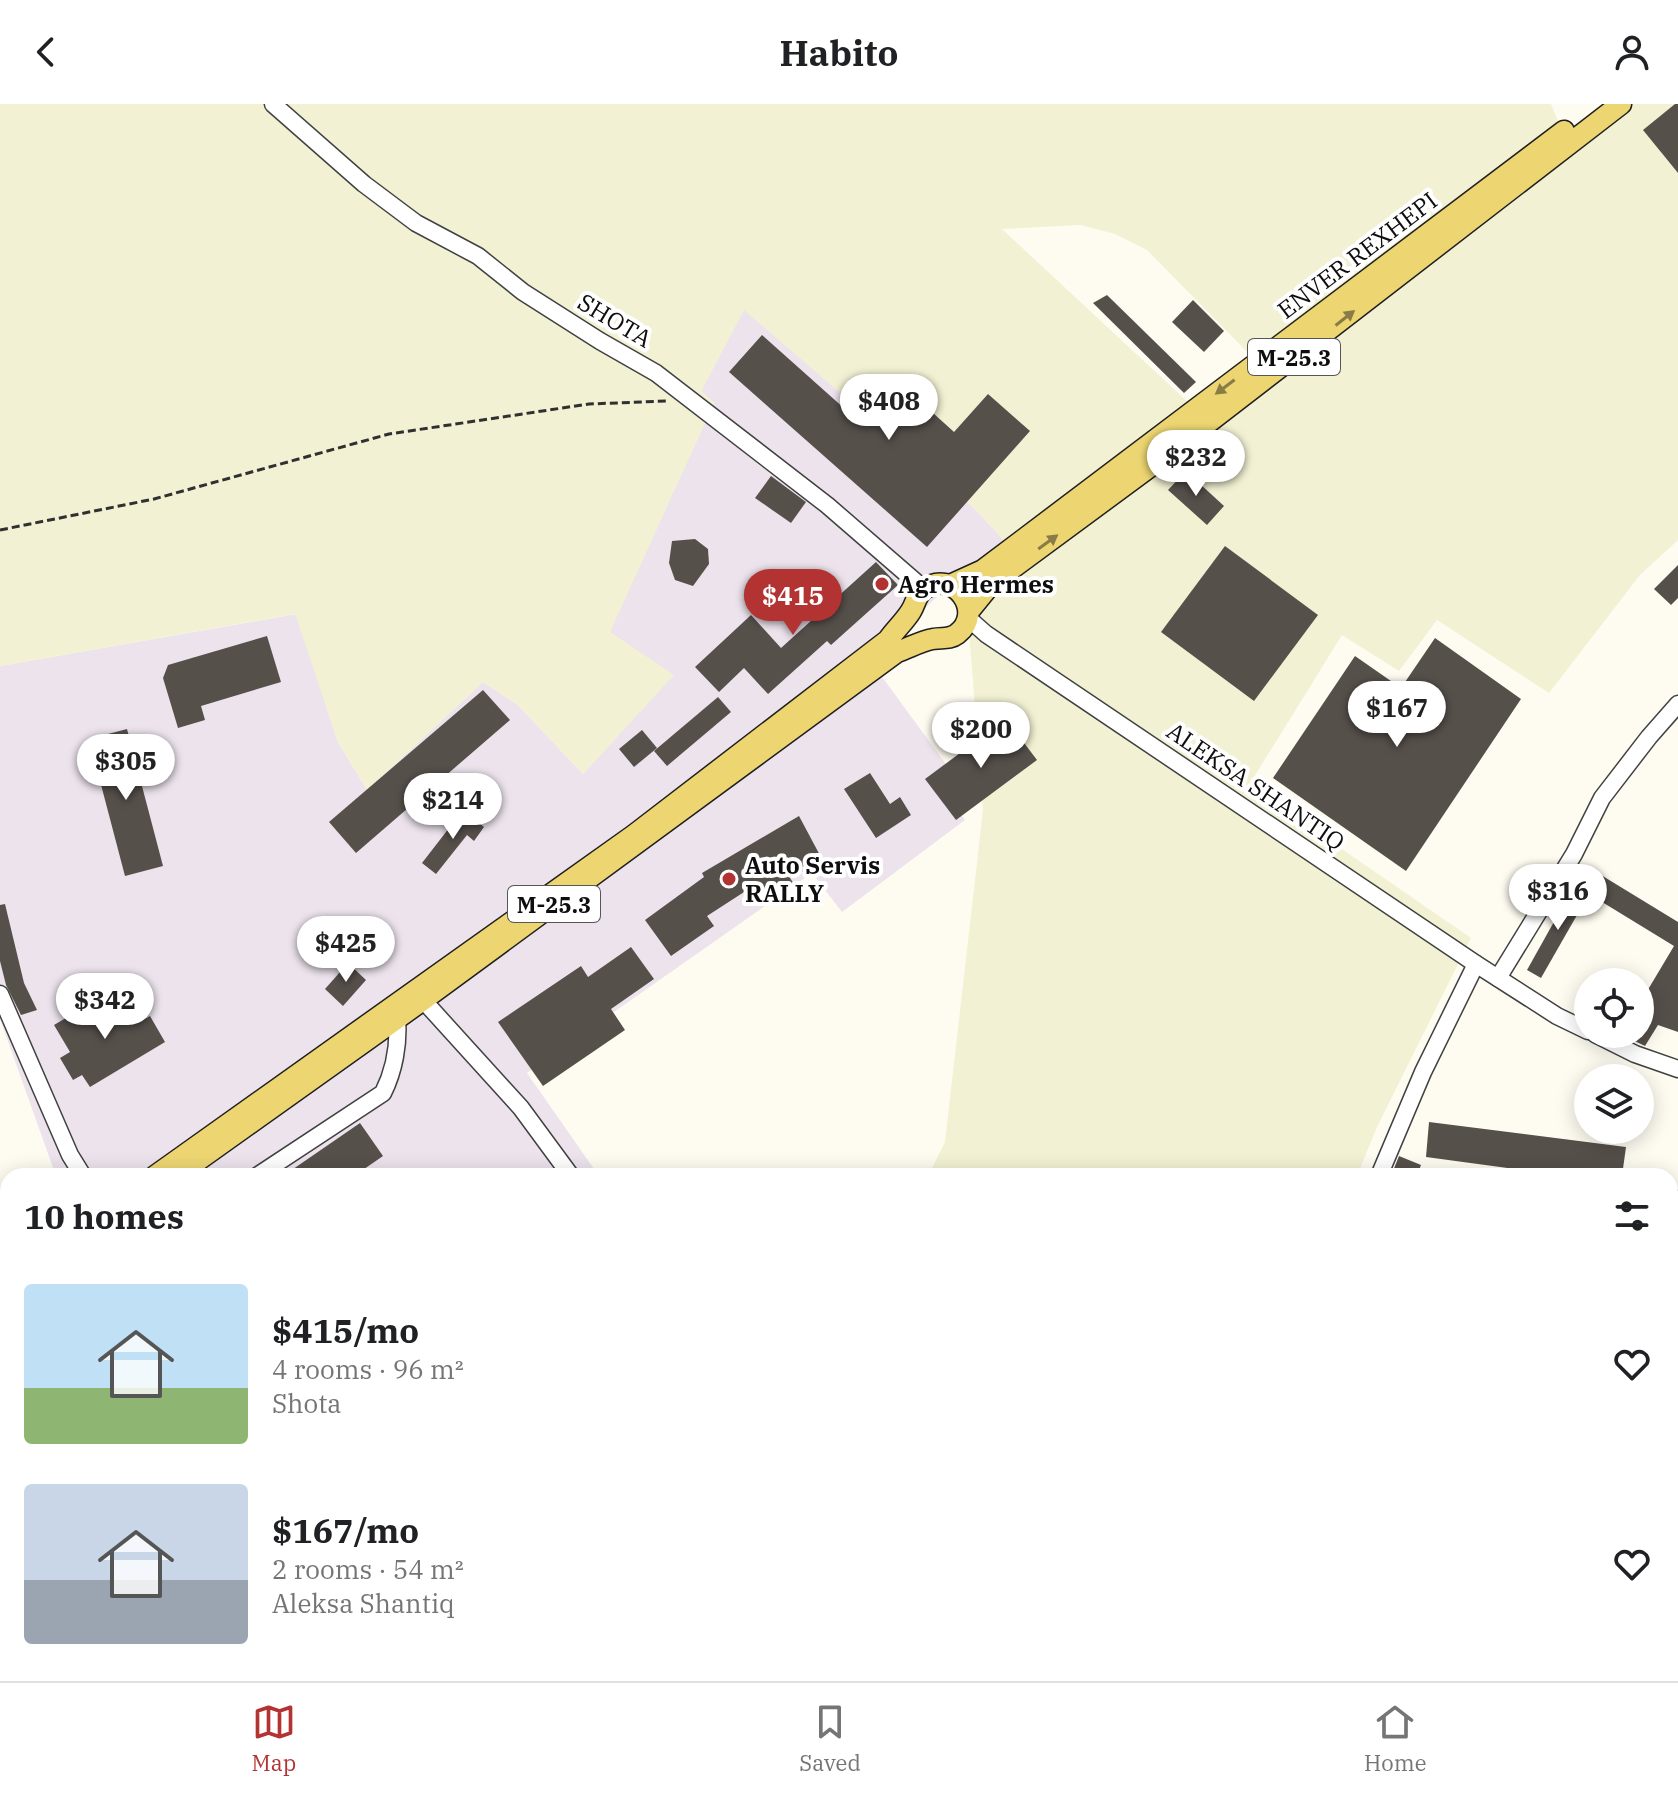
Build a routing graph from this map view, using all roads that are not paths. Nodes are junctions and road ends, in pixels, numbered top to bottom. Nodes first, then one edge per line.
1 (273, 104) edge
2 (1600, 104) edge
3 (1621, 104) edge
4 (950, 585) junction
5 (924, 589) junction
6 (913, 609) junction
7 (967, 619) junction
8 (935, 639) junction
9 (1678, 704) edge
10 (1476, 964) junction
11 (1498, 978) junction
12 (0, 994) edge
13 (423, 1000) junction
14 (397, 1019) junction
15 (1574, 1024) edge
16 (1623, 1048) edge
17 (1678, 1069) edge
18 (78, 1168) edge
19 (166, 1168) edge
20 (188, 1168) edge
21 (269, 1168) edge
22 (565, 1168) edge
23 (1382, 1168) edge

1 - 5 street, SHOTA
2 -> 4 main road, ENVER REXHEPI / M-25.3
7 -> 3 main road, M-25.3
4 - 5 main road, M-25.3
4 - 7 main road
5 - 6 main road, M-25.3
6 - 8 main road
6 - 19 main road, M-25.3
7 - 8 main road, M-25.3
7 - 10 street, ALEKSA SHANTIQ
8 - 13 main road, M-25.3
9 - 11 street
10 - 11 street, ALEKSA SHANTIQ
10 - 23 street
11 - 15 street, ALEKSA SHANTIQ
12 - 18 street
13 - 14 main road, M-25.3
13 - 22 street
14 - 20 main road, M-25.3
14 - 21 street
16 - 17 street

